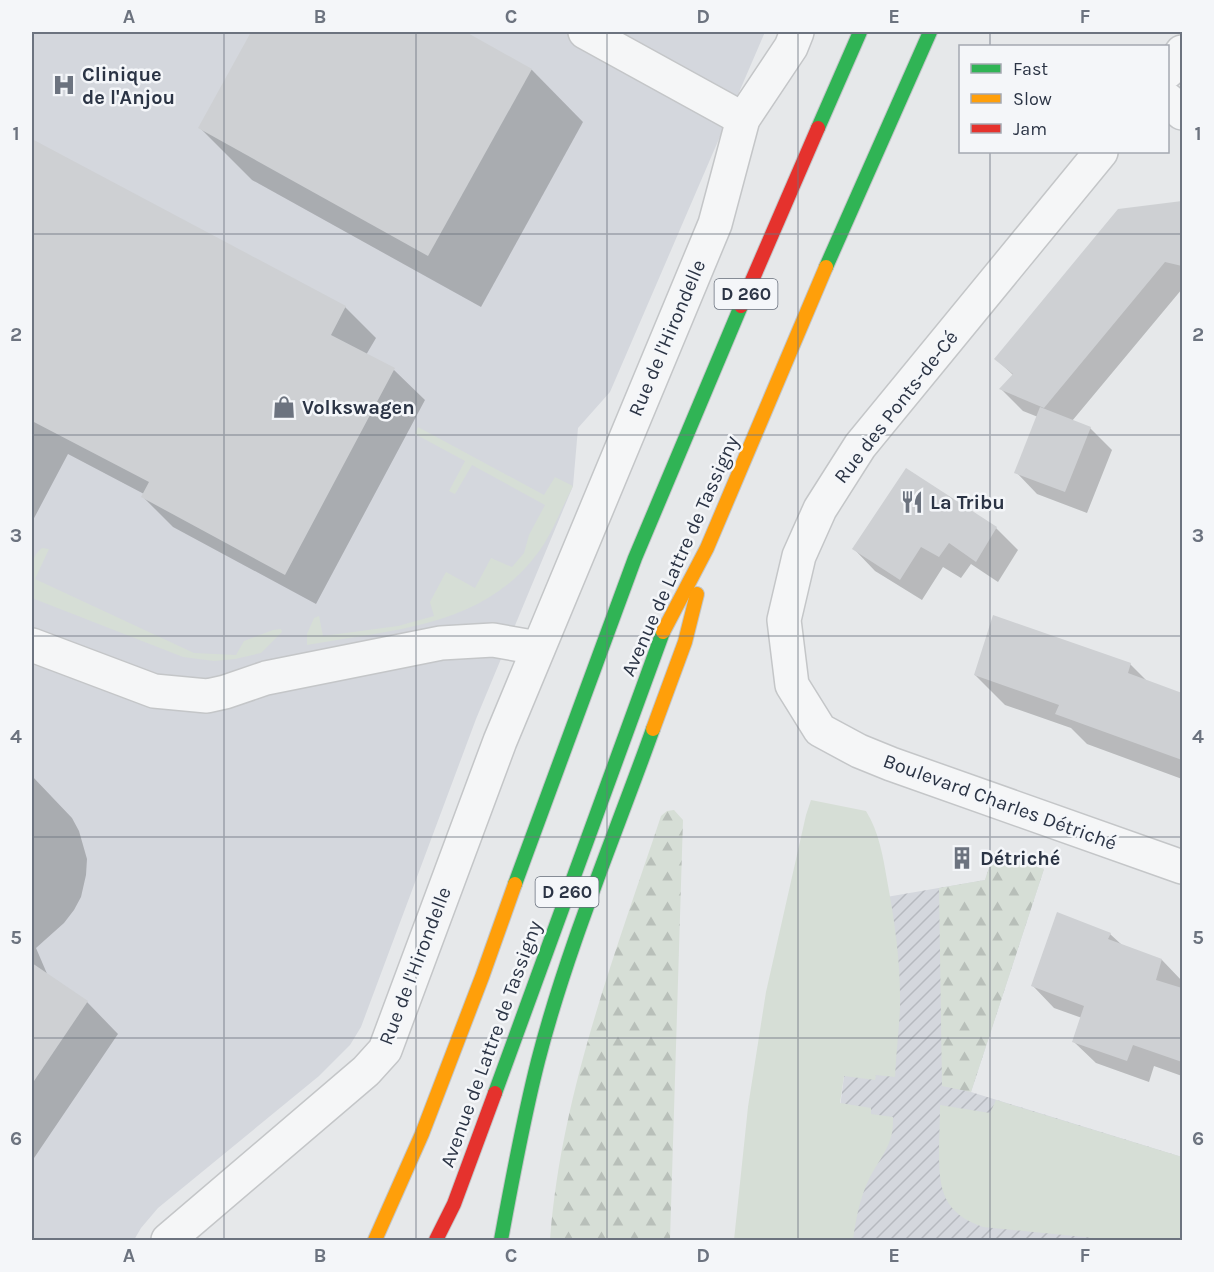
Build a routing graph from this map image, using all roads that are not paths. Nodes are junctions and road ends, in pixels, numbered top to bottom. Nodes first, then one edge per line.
1 (585, 32) edge
2 (797, 32) edge
3 (860, 32) edge
4 (930, 32) edge
5 (1182, 52) edge
6 (1169, 68) edge
7 (1169, 102) edge
8 (1182, 113) edge
9 (743, 119) junction
10 (1100, 153) edge
11 (707, 548) junction
12 (32, 645) edge
13 (538, 648) junction
14 (820, 730) joint
15 (1182, 867) edge
16 (168, 1240) edge
17 (375, 1240) edge
18 (436, 1240) edge
19 (501, 1240) edge

1 - 9 street
2 - 9 street, Rue de l'Hirondelle
3 - 17 main road, Avenue de Lattre de Tassigny / D 260
4 - 11 main road, Avenue de Lattre de Tassigny / D 260
5 - 6 street
7 - 8 street
9 - 13 street, Rue de l'Hirondelle
10 - 14 street, Rue des Ponts-de-Cé
11 - 18 main road, Avenue de Lattre de Tassigny / D 260
11 - 19 main road, D 260
12 - 13 street
13 - 16 street, Rue de l'Hirondelle
14 - 15 street, Boulevard Charles Détriché

